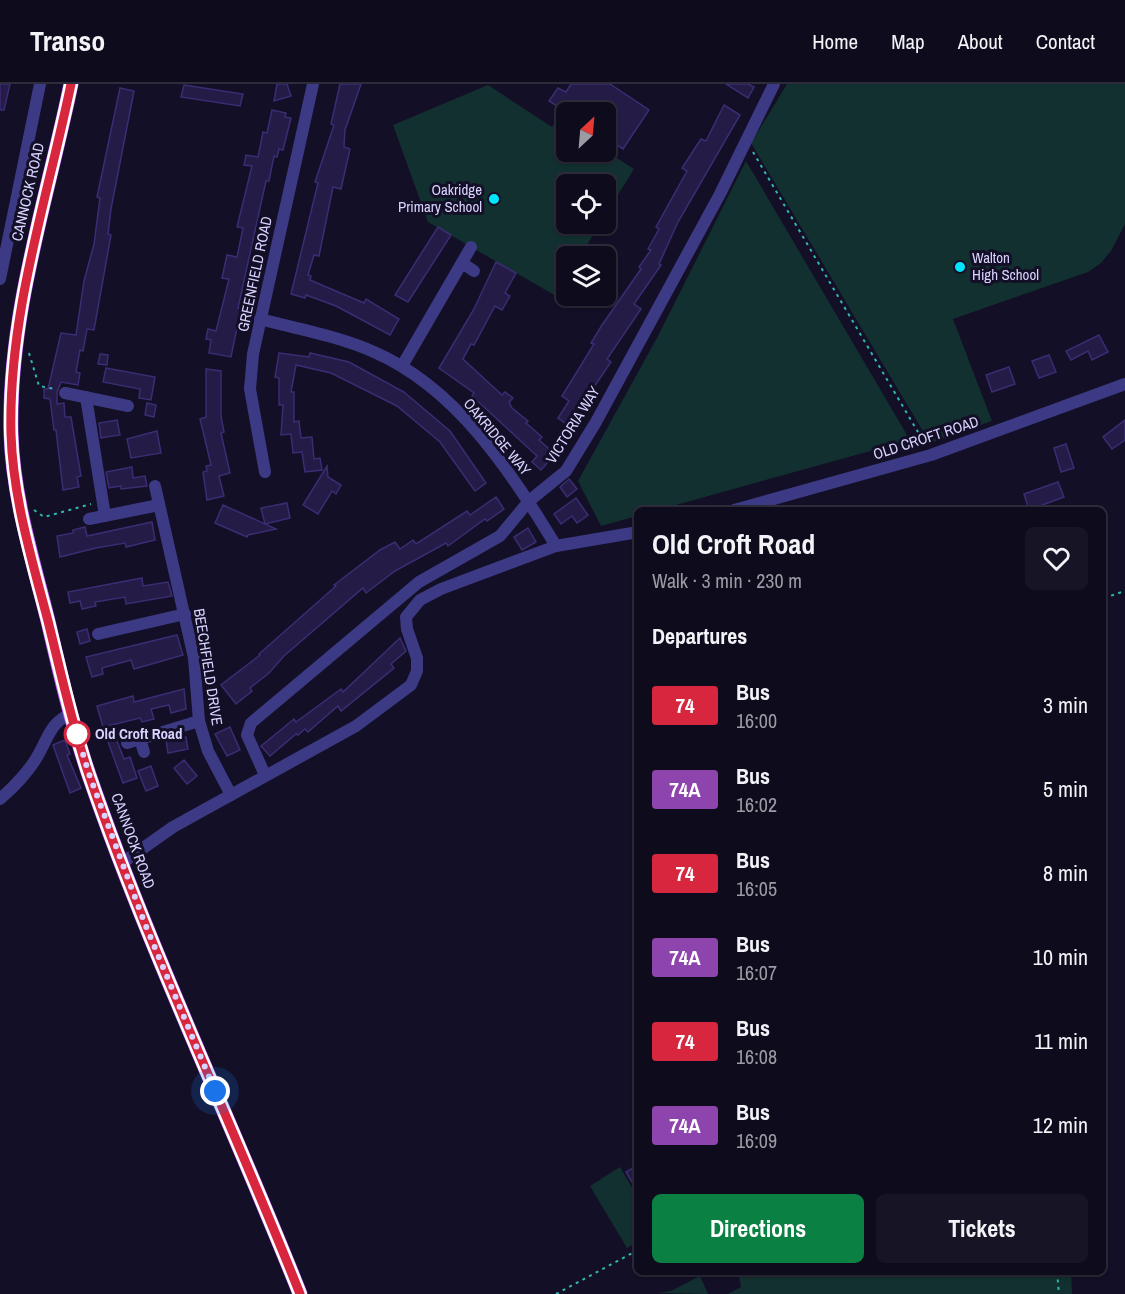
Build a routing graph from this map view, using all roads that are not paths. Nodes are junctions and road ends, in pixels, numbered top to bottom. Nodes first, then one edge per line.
1 (40, 84) edge
2 (71, 84) edge
3 (313, 84) edge
4 (774, 84) edge
5 (471, 246) dead end
6 (462, 263) junction
7 (474, 271) dead end
8 (0, 279) edge
9 (260, 319) junction
10 (402, 366) junction
11 (6, 378) edge
12 (1125, 384) edge
13 (65, 393) road end
14 (86, 398) junction
15 (129, 406) dead end
16 (265, 472) dead end
17 (155, 486) dead end
18 (529, 501) junction
19 (159, 505) junction
20 (745, 507) edge
21 (105, 516) junction
22 (89, 519) dead end
23 (634, 533) edge
24 (556, 546) junction
25 (185, 614) junction
26 (114, 616) dead end
27 (117, 629) junction
28 (98, 634) dead end
29 (71, 714) junction
30 (199, 721) junction
31 (127, 743) dead end
32 (265, 775) junction
33 (231, 795) junction
34 (0, 799) edge
35 (122, 863) junction
36 (300, 1294) edge

1 - 8 street, CANNOCK ROAD
2 - 11 main road, CANNOCK ROAD
3 - 9 street, GREENFIELD ROAD
4 - 18 street, VICTORIA WAY
5 - 6 street
6 - 7 street
6 - 10 street
9 - 10 street, OAKRIDGE WAY
9 - 16 street, GREENFIELD ROAD
10 - 18 street, OAKRIDGE WAY
11 - 29 main road, CANNOCK ROAD
12 - 20 street, OLD CROFT ROAD
13 - 14 street
14 - 15 street
14 - 21 street
17 - 19 street, BEECHFIELD DRIVE
18 - 24 street, OAKRIDGE WAY
18 - 32 street, VICTORIA WAY
19 - 21 street
19 - 25 street, BEECHFIELD DRIVE
21 - 22 street
23 - 24 street
24 - 32 street
25 - 27 street
25 - 30 street, BEECHFIELD DRIVE
26 - 27 street
27 - 28 street
29 - 34 street
29 - 35 main road, CANNOCK ROAD
30 - 31 street
30 - 33 street, BEECHFIELD DRIVE
32 - 33 street
33 - 35 street
35 - 36 main road, CANNOCK ROAD

